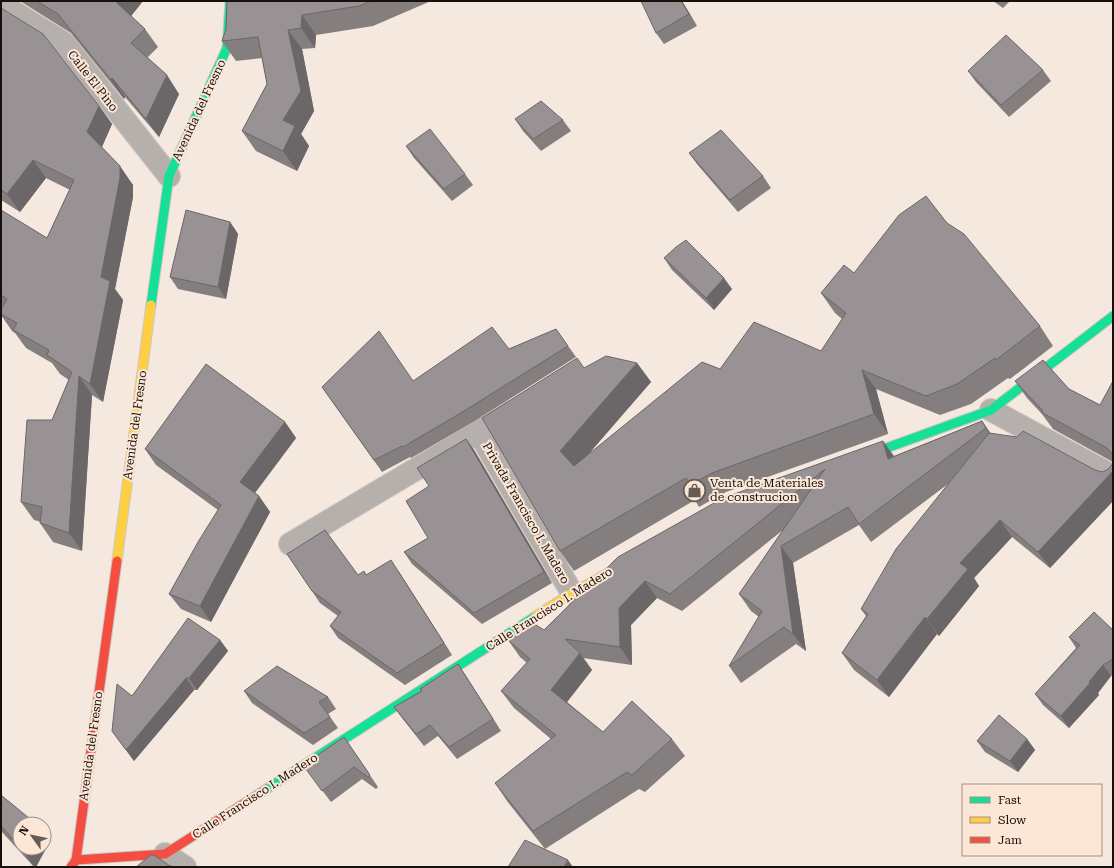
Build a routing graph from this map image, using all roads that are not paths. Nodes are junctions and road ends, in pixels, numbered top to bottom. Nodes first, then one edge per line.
1 (230, 1) edge
2 (1, 4) edge
3 (169, 176) junction
4 (1113, 316) edge
5 (526, 403) edge
6 (991, 410) junction
7 (479, 432) junction
8 (849, 461) edge
9 (1113, 476) edge
10 (290, 544) dead end
11 (627, 562) edge
12 (572, 593) junction
13 (165, 854) junction
14 (73, 864) edge
15 (185, 867) edge

1 - 3 street, Avenida del Fresno
2 - 3 street, Calle El Pino
3 - 14 street, Avenida del Fresno
4 - 6 street
5 - 7 street, Privada Francisco I. Madero
6 - 8 street
6 - 9 street
7 - 10 street, Privada Francisco I. Madero
7 - 12 street, Privada Francisco I. Madero
11 - 12 street, Calle Francisco I. Madero
12 - 13 street, Calle Francisco I. Madero
13 - 14 street, Calle Francisco I. Madero
13 - 15 street

